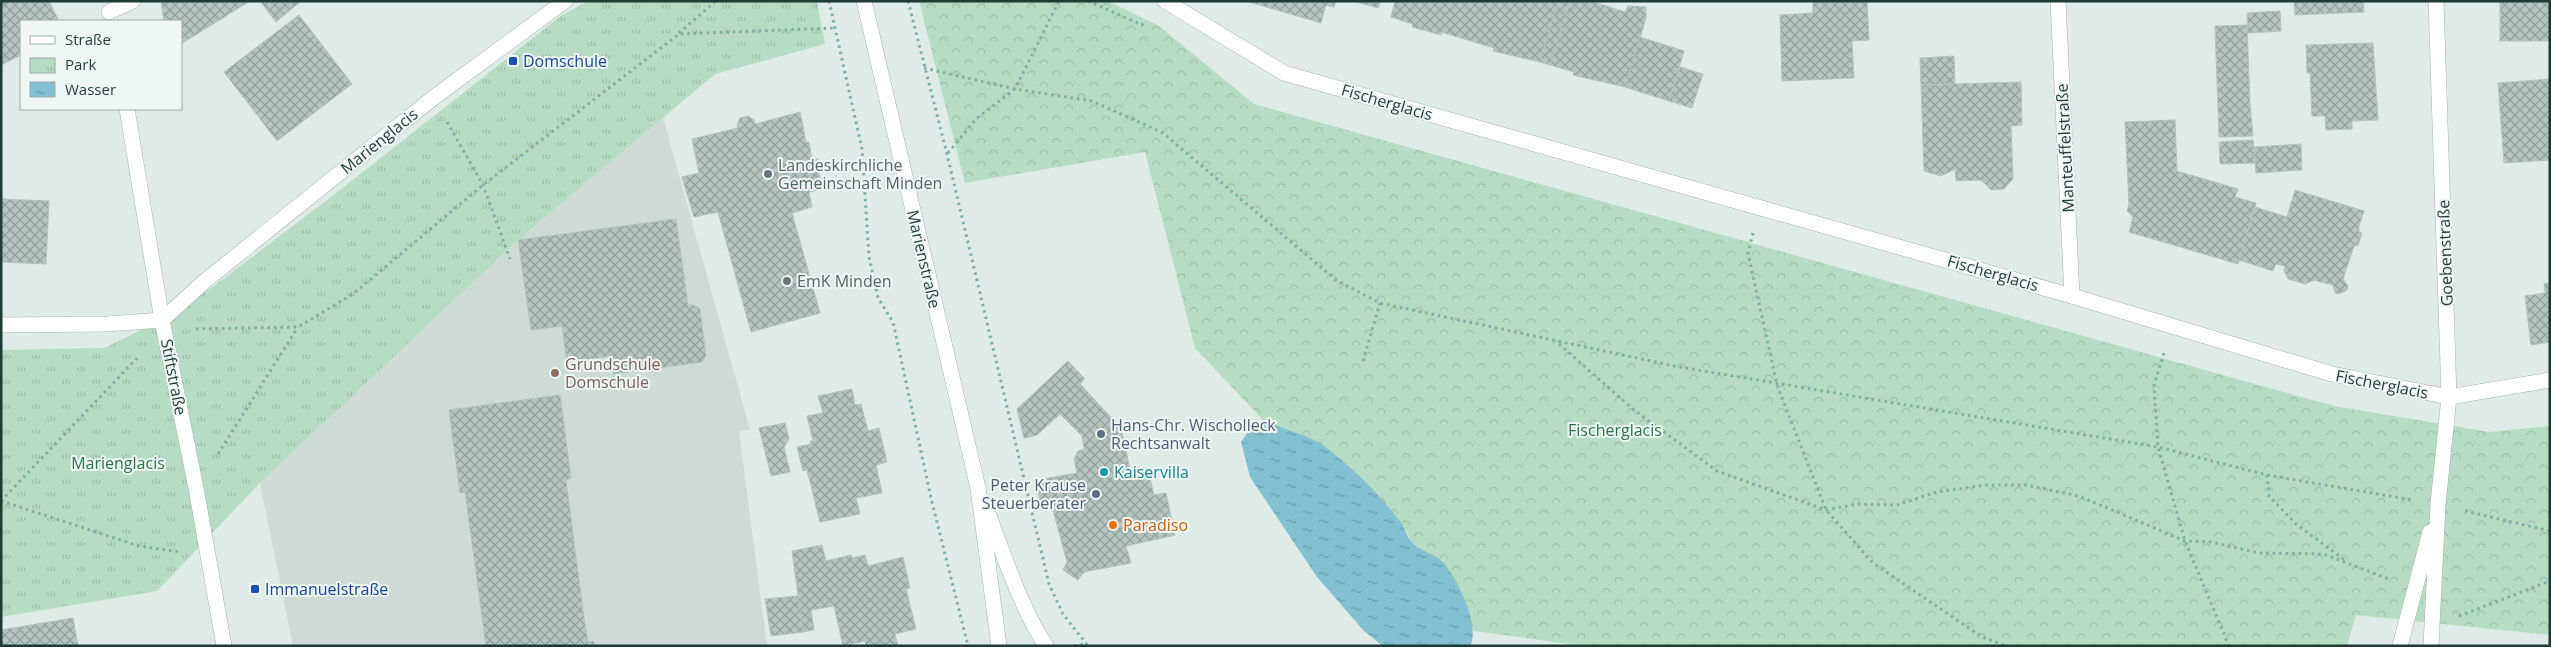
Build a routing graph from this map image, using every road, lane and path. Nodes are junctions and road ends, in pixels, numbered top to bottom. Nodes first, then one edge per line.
1 (133, 1) edge
2 (565, 1) edge
3 (716, 1) edge
4 (828, 1) edge
5 (864, 1) edge
6 (908, 1) edge
7 (1059, 1) edge
8 (1088, 1) edge
9 (1166, 1) edge
10 (2058, 1) edge
11 (2436, 1) edge
12 (109, 12) edge
13 (1146, 17) dead end
14 (835, 28) junction
15 (678, 34) junction
16 (924, 68) junction
17 (1015, 89) junction
18 (433, 98) junction
19 (127, 110) edge
20 (947, 154) junction
21 (483, 185) junction
22 (1760, 206) junction
23 (510, 259) dead end
24 (2072, 296) junction
25 (1380, 303) junction
26 (1, 325) edge
27 (163, 325) junction
28 (2172, 326) junction
29 (298, 327) junction
30 (1559, 343) junction
31 (1363, 361) dead end
32 (2550, 380) edge
33 (1777, 385) junction
34 (2449, 397) junction
35 (2158, 447) junction
36 (2267, 475) junction
37 (196, 488) junction
38 (978, 488) junction
39 (2438, 504) junction
40 (1826, 510) junction
41 (2550, 531) edge
42 (2186, 541) junction
43 (208, 556) junction
44 (2350, 564) junction
45 (2393, 581) dead end
46 (2550, 581) edge
47 (2456, 618) dead end
48 (1087, 645) edge
49 (224, 646) edge
50 (968, 646) edge
51 (999, 646) edge
52 (1046, 646) edge
53 (1074, 646) edge
54 (2006, 646) edge
55 (2229, 646) edge
56 (2400, 646) edge
57 (2431, 646) edge

1 - 12 street
2 - 18 street, Marienglacis
3 - 15 path
4 - 14 path
5 - 38 street, Marienstraße
6 - 16 path
7 - 17 path
8 - 13 path
9 - 22 street, Fischerglacis
10 - 24 street, Manteuffelstraße
11 - 34 street, Goebenstraße
14 - 15 path
14 - 50 path
15 - 21 path
16 - 17 path
16 - 20 path
17 - 20 path
17 - 25 path
18 - 21 path
18 - 27 street, Marienglacis
19 - 27 street, Stiftstraße
20 - 48 path
21 - 23 path
21 - 29 path
22 - 24 street, Fischerglacis
22 - 33 path
24 - 28 street, Fischerglacis
25 - 30 path
25 - 31 path
26 - 27 street
27 - 29 path
27 - 37 street, Stiftstraße
27 - 43 path
28 - 34 street, Fischerglacis
28 - 35 path
29 - 37 path
30 - 33 path
30 - 40 path
32 - 34 street, Fischerglacis
33 - 35 path
33 - 40 path
34 - 39 street, Goebenstraße
35 - 36 path
35 - 42 path
36 - 39 path
36 - 44 path
37 - 43 street, Stiftstraße
38 - 51 street, Marienstraße
38 - 52 street, Marienstraße
39 - 41 path
39 - 56 street, Goebenstraße
39 - 57 street, Goebenstraße
40 - 42 path
40 - 54 path
42 - 44 path
42 - 55 path
43 - 49 street, Stiftstraße
44 - 45 path
46 - 47 path
48 - 53 path

